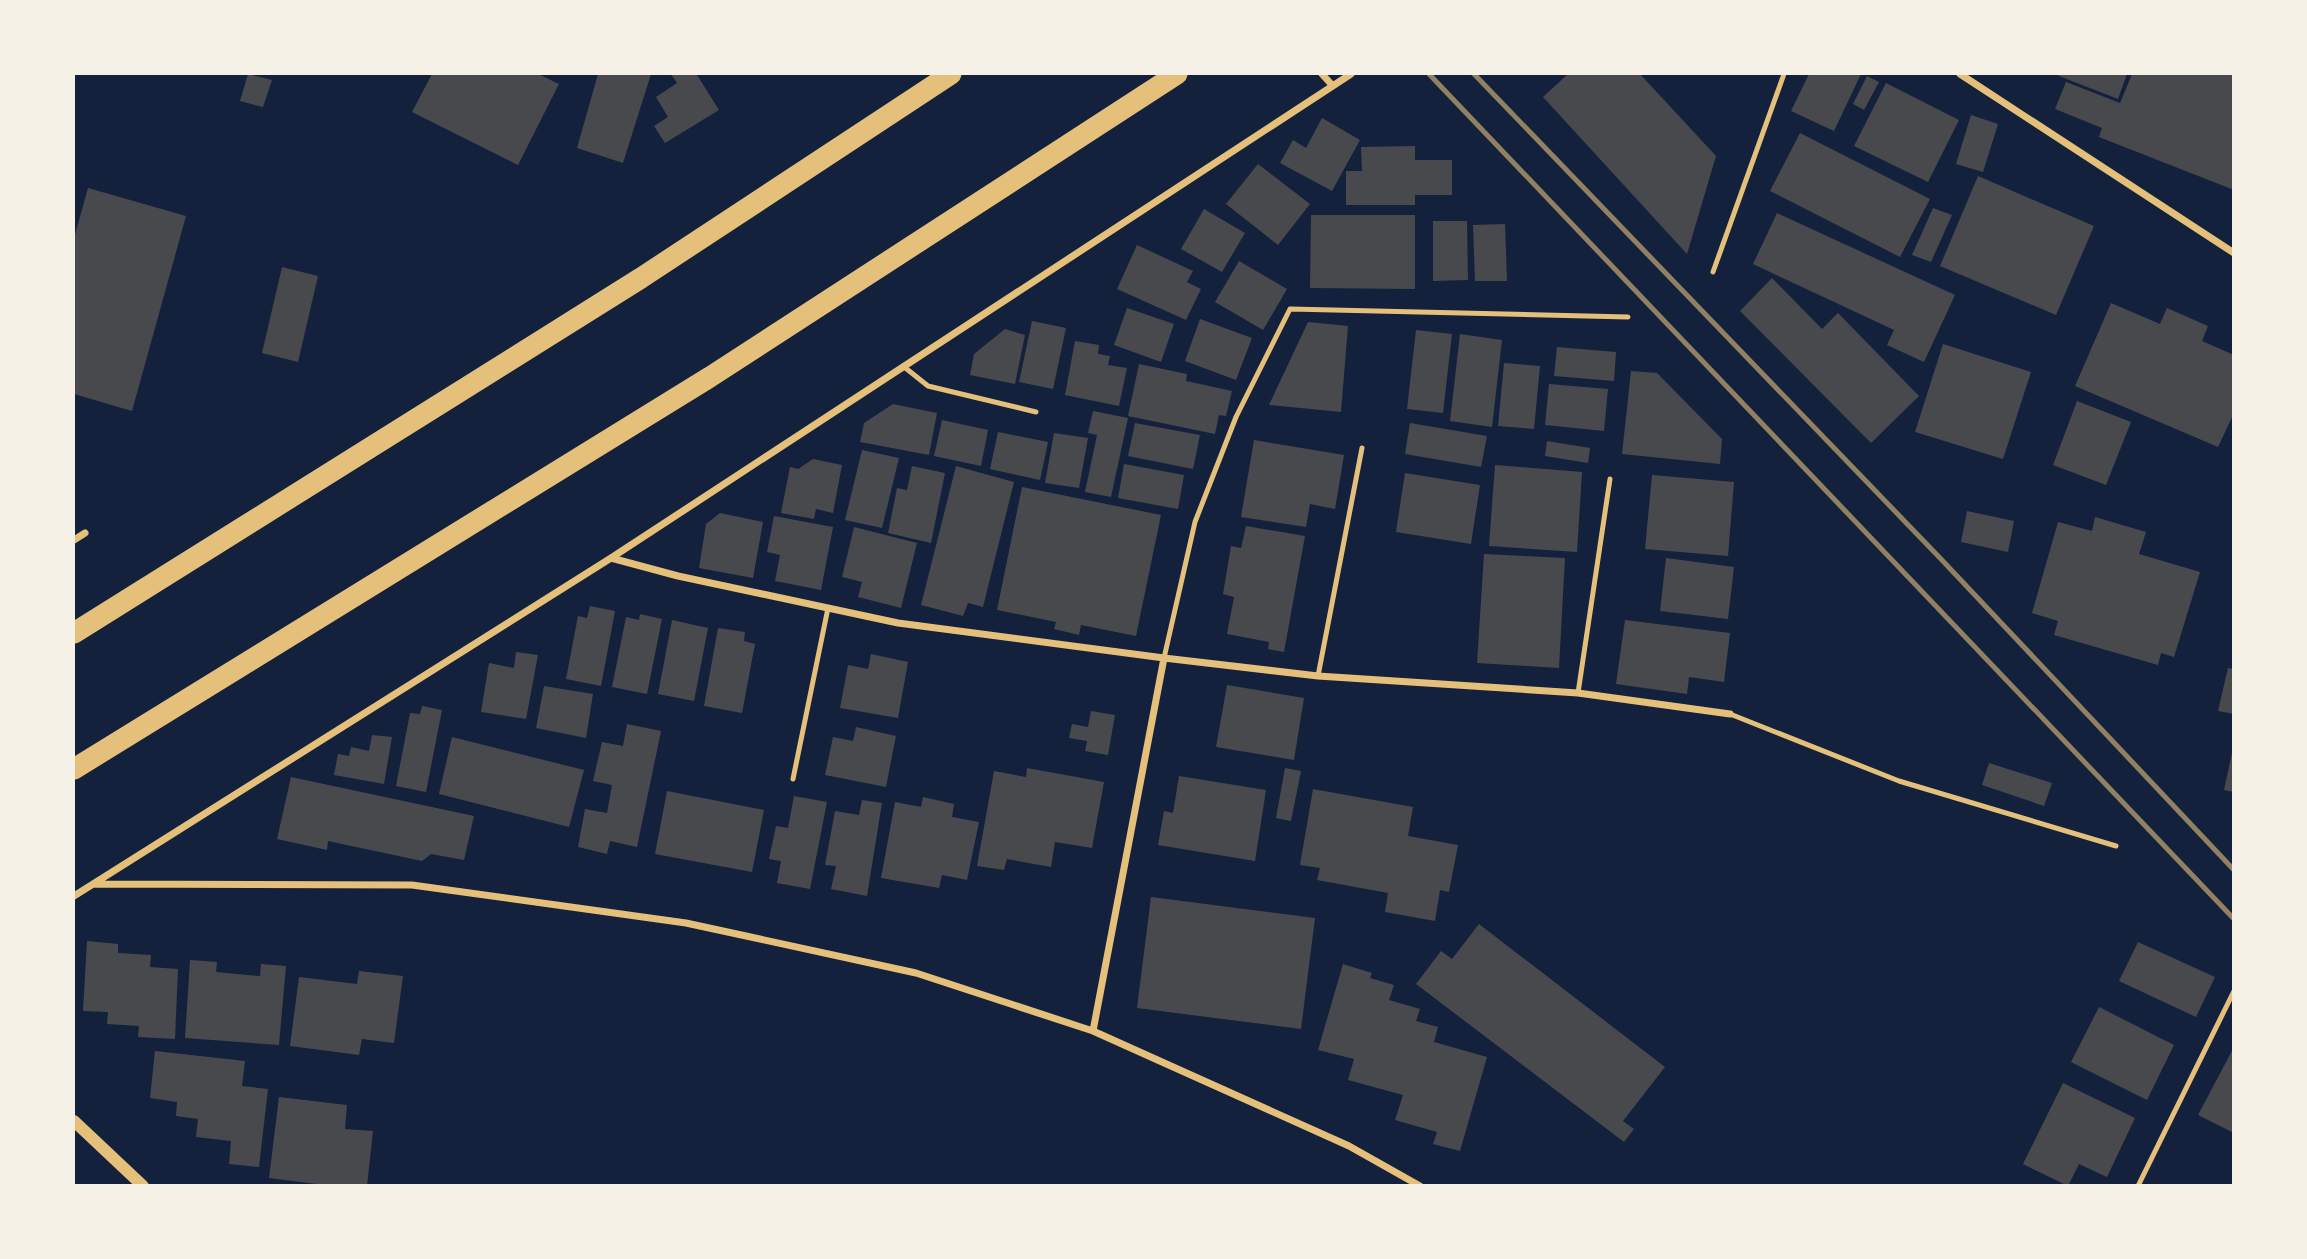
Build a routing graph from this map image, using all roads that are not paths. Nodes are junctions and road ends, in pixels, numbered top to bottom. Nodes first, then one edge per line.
1 (951, 74) edge
2 (1177, 74) edge
3 (1322, 74) edge
4 (1351, 74) edge
5 (1784, 74) edge
6 (1960, 74) edge
7 (1332, 85) junction
8 (2233, 252) edge
9 (1713, 272) dead end
10 (1628, 317) dead end
11 (903, 366) junction
12 (1036, 412) dead end
13 (1362, 448) dead end
14 (1610, 479) dead end
15 (85, 533) dead end
16 (74, 540) edge
17 (611, 558) junction
18 (828, 608) junction
19 (74, 633) edge
20 (1164, 658) junction
21 (1318, 676) junction
22 (1578, 693) junction
23 (1730, 714) joint
24 (74, 769) edge
25 (793, 779) dead end
26 (2116, 846) dead end
27 (94, 884) junction
28 (74, 896) edge
29 (2234, 991) edge
30 (1093, 1031) junction
31 (74, 1121) edge
32 (143, 1185) edge
33 (1420, 1185) edge
34 (2138, 1185) edge

1 - 19 highway
2 - 24 highway
3 - 7 street
4 - 7 street
5 - 9 lane
6 - 8 street
7 - 11 street
10 - 20 lane
11 - 12 lane
11 - 17 street
13 - 21 lane
14 - 22 lane
15 - 16 street
17 - 18 street
17 - 27 street
18 - 20 street
18 - 25 lane
20 - 21 street
20 - 30 street
21 - 22 street
22 - 23 street
23 - 26 lane
27 - 28 street
27 - 30 street
29 - 34 lane
30 - 33 street
31 - 32 street

